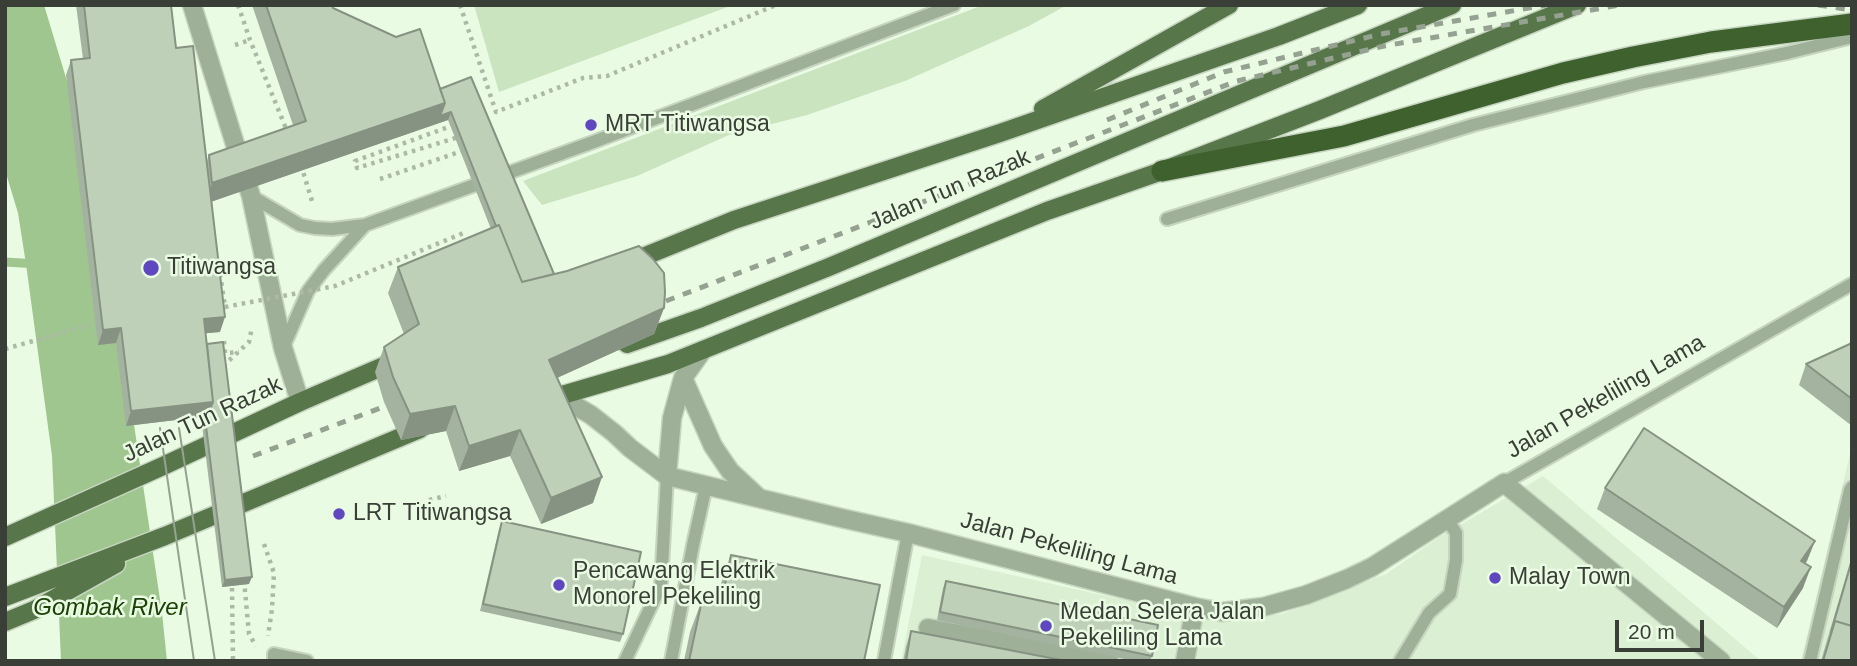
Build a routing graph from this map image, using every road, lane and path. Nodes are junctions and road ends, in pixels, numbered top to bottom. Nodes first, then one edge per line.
1 (192, 5) edge
2 (238, 5) edge
3 (460, 5) edge
4 (776, 5) edge
5 (954, 5) edge
6 (1229, 5) edge
7 (1358, 5) edge
8 (1452, 5) edge
9 (1577, 5) edge
10 (1852, 24) edge
11 (1852, 37) edge
12 (250, 40) junction
13 (235, 45) dead end
14 (461, 123) edge
15 (1000, 133) junction
16 (466, 134) edge
17 (291, 142) edge
18 (471, 148) edge
19 (296, 154) edge
20 (1162, 171) junction
21 (380, 179) dead end
22 (251, 196) junction
23 (312, 201) dead end
24 (1167, 219) dead end
25 (365, 225) junction
26 (470, 241) edge
27 (617, 267) edge
28 (220, 271) edge
29 (1852, 284) edge
30 (246, 290) dead end
31 (248, 303) dead end
32 (250, 317) dead end
33 (111, 319) edge
34 (224, 341) edge
35 (284, 348) junction
36 (616, 348) edge
37 (5, 349) edge
38 (703, 350) junction
39 (239, 352) junction
40 (413, 361) joint
41 (215, 374) edge
42 (391, 377) edge
43 (683, 378) junction
44 (559, 396) junction
45 (531, 400) edge
46 (300, 402) junction
47 (438, 422) edge
48 (667, 476) junction
49 (1504, 483) junction
50 (706, 486) junction
51 (1852, 487) edge
52 (446, 496) dead end
53 (761, 499) junction
54 (429, 500) dead end
55 (1446, 518) junction
56 (908, 533) junction
57 (12, 534) edge
58 (165, 536) junction
59 (264, 544) dead end
60 (244, 580) edge
61 (232, 588) edge
62 (5, 597) edge
63 (1195, 607) junction
64 (5, 622) edge
65 (928, 628) dead end
66 (259, 650) dead end
67 (272, 654) edge
68 (233, 661) edge
69 (307, 661) edge
70 (625, 661) edge
71 (671, 661) edge
72 (884, 661) edge
73 (1109, 661) edge
74 (1185, 661) edge
75 (1400, 661) edge
76 (1721, 661) edge
77 (1810, 661) edge

1 - 22 street
2 - 12 path
3 - 4 path
5 - 25 lane
6 - 15 main road
7 - 15 main road, Jalan Tun Razak
8 - 36 main road, Jalan Tun Razak
9 - 20 main road
10 - 20 highway
11 - 24 lane
12 - 13 path
12 - 17 path
14 - 16 path
15 - 27 main road, Jalan Tun Razak
18 - 21 path
19 - 23 path
20 - 38 main road
22 - 25 lane
22 - 35 street
25 - 35 lane
26 - 28 path, bridge
29 - 49 lane, Jalan Pekeliling Lama
30 - 31 path
32 - 39 path
33 - 37 path
34 - 39 path
35 - 46 street
38 - 43 street
38 - 44 main road
39 - 41 path
40 - 42 street
40 - 46 main road, Jalan Tun Razak
43 - 48 street
43 - 53 street
44 - 45 main road
44 - 48 street, Jalan Pekeliling Lama
46 - 57 main road, Jalan Tun Razak
47 - 58 main road
48 - 50 street, Jalan Pekeliling Lama
48 - 70 lane
49 - 55 street, Jalan Pekeliling Lama
49 - 76 street
50 - 53 street, Jalan Pekeliling Lama
50 - 71 lane
51 - 77 lane
52 - 54 path
53 - 56 street, Jalan Pekeliling Lama
55 - 63 street, Jalan Pekeliling Lama
55 - 75 lane
56 - 63 street, Jalan Pekeliling Lama
56 - 72 lane
58 - 62 main road
58 - 64 main road
59 - 67 path
60 - 66 path
61 - 68 path
63 - 74 street
65 - 73 street
67 - 69 lane

